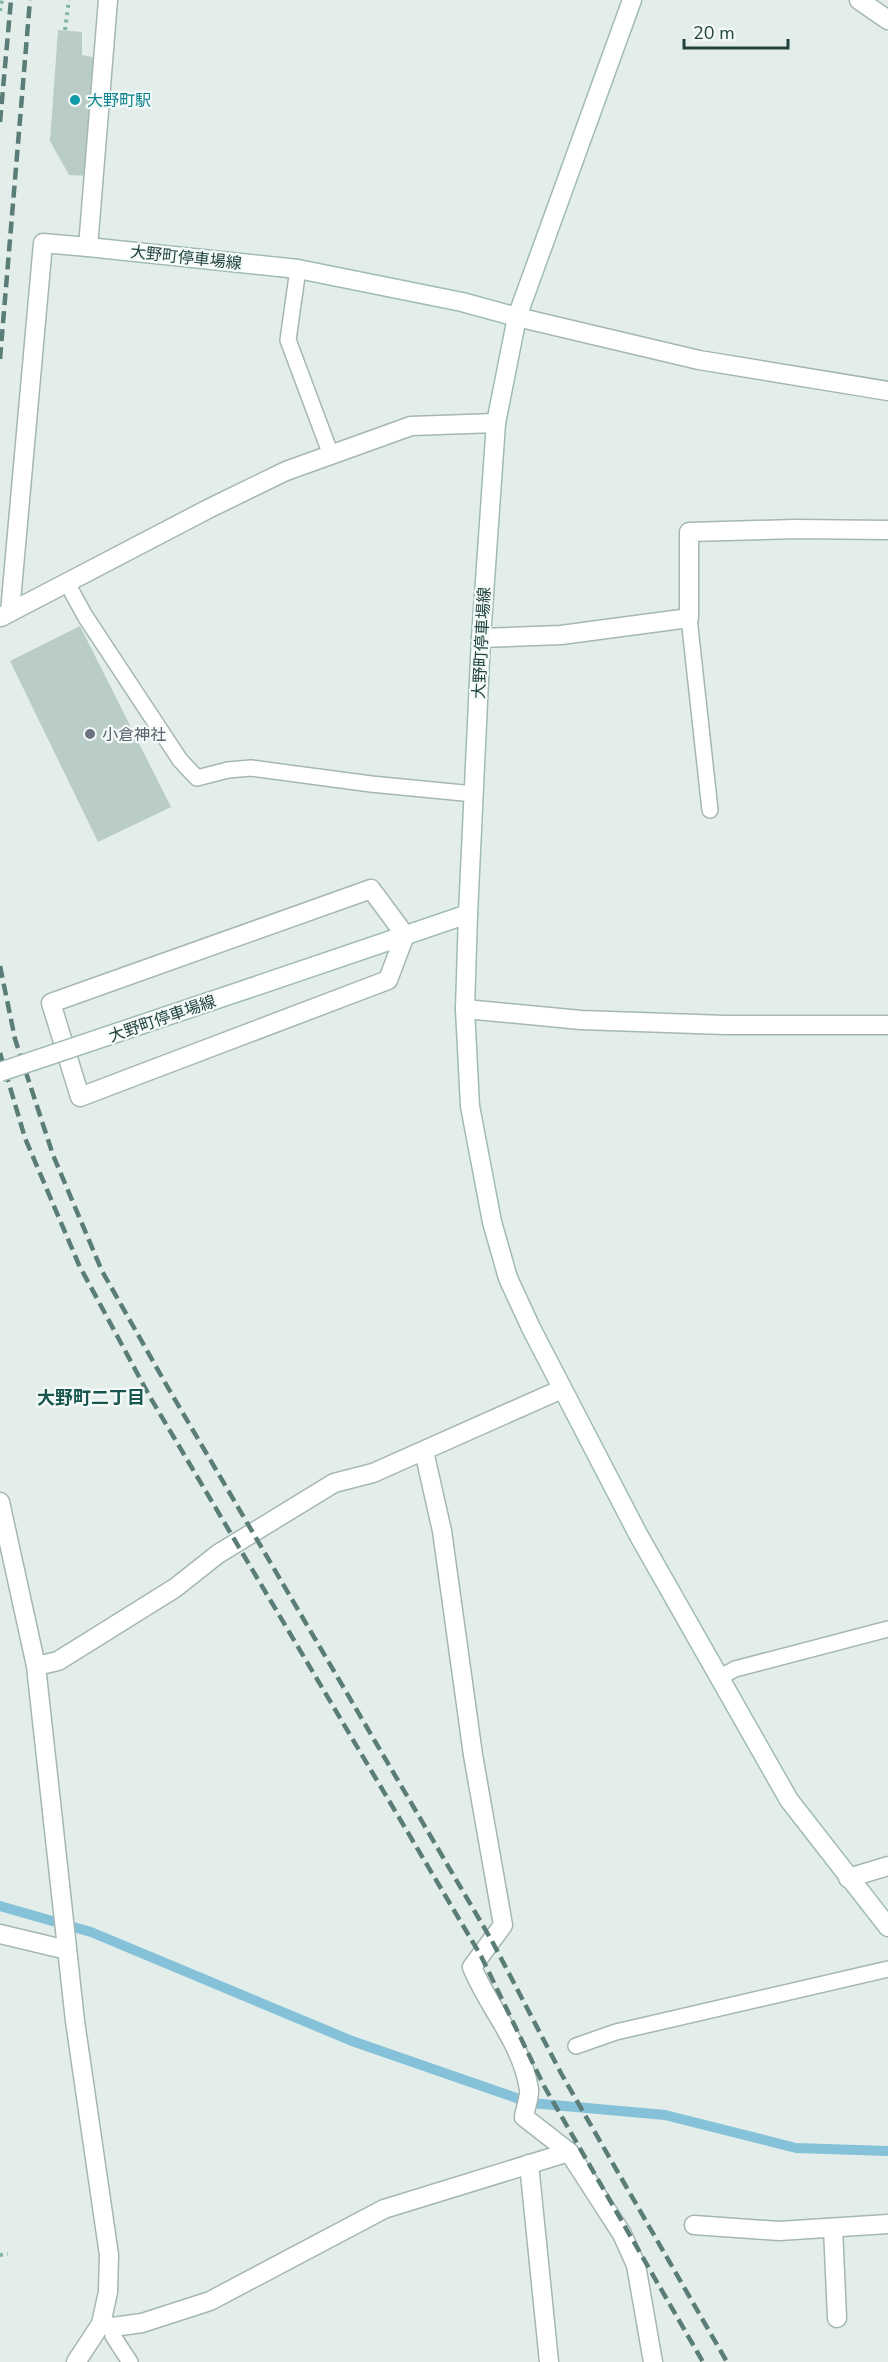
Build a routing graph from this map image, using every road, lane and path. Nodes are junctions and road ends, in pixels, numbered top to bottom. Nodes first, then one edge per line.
1 (2, 0) edge
2 (69, 0) edge
3 (108, 0) edge
4 (632, 0) edge
5 (859, 0) edge
6 (0, 11) edge
7 (888, 20) edge
8 (65, 30) dead end
9 (88, 247) junction
10 (298, 269) junction
11 (517, 317) junction
12 (888, 391) edge
13 (496, 423) junction
14 (331, 455) junction
15 (888, 530) edge
16 (67, 583) junction
17 (5, 615) edge
18 (688, 618) junction
19 (481, 638) junction
20 (474, 794) junction
21 (710, 810) dead end
22 (468, 914) junction
23 (405, 935) junction
24 (465, 1009) junction
25 (888, 1025) edge
26 (0, 1072) edge
27 (562, 1389) junction
28 (424, 1451) junction
29 (0, 1502) edge
30 (888, 1629) edge
31 (36, 1666) junction
32 (719, 1678) junction
33 (888, 1866) edge
34 (848, 1878) junction
35 (888, 1928) edge
36 (0, 1934) edge
37 (67, 1943) junction
38 (888, 1969) edge
39 (576, 2046) dead end
40 (569, 2152) junction
41 (530, 2164) junction
42 (888, 2224) edge
43 (694, 2225) dead end
44 (833, 2228) junction
45 (8, 2254) dead end
46 (0, 2255) edge
47 (837, 2318) dead end
48 (107, 2326) junction
49 (76, 2362) edge
50 (130, 2362) edge
51 (549, 2362) edge
52 (652, 2362) edge

1 - 6 path
2 - 8 path
3 - 9 street
4 - 11 street
5 - 7 street
9 - 10 street, 大野町停車場線
9 - 17 street, 大野町停車場線
10 - 11 street, 大野町停車場線
10 - 14 lane
11 - 12 street
11 - 13 street, 大野町停車場線
13 - 14 street
13 - 19 street, 大野町停車場線
14 - 16 street
15 - 18 street
16 - 17 street
16 - 20 lane
18 - 19 street
18 - 21 lane
19 - 20 street, 大野町停車場線
20 - 22 street, 大野町停車場線
22 - 23 street, 大野町停車場線
22 - 24 street
23 - 23 street
23 - 26 street, 大野町停車場線, bridge
24 - 25 street
24 - 27 street
27 - 28 street
27 - 32 street
28 - 31 street
28 - 40 street
29 - 31 street
30 - 32 lane
31 - 37 street
32 - 34 street
33 - 34 street
34 - 35 street
36 - 37 street
37 - 48 street
38 - 39 lane
40 - 41 street
40 - 52 street
41 - 48 street
41 - 51 street
42 - 44 street
43 - 44 street
44 - 47 street
45 - 46 path
48 - 49 street
48 - 50 lane

